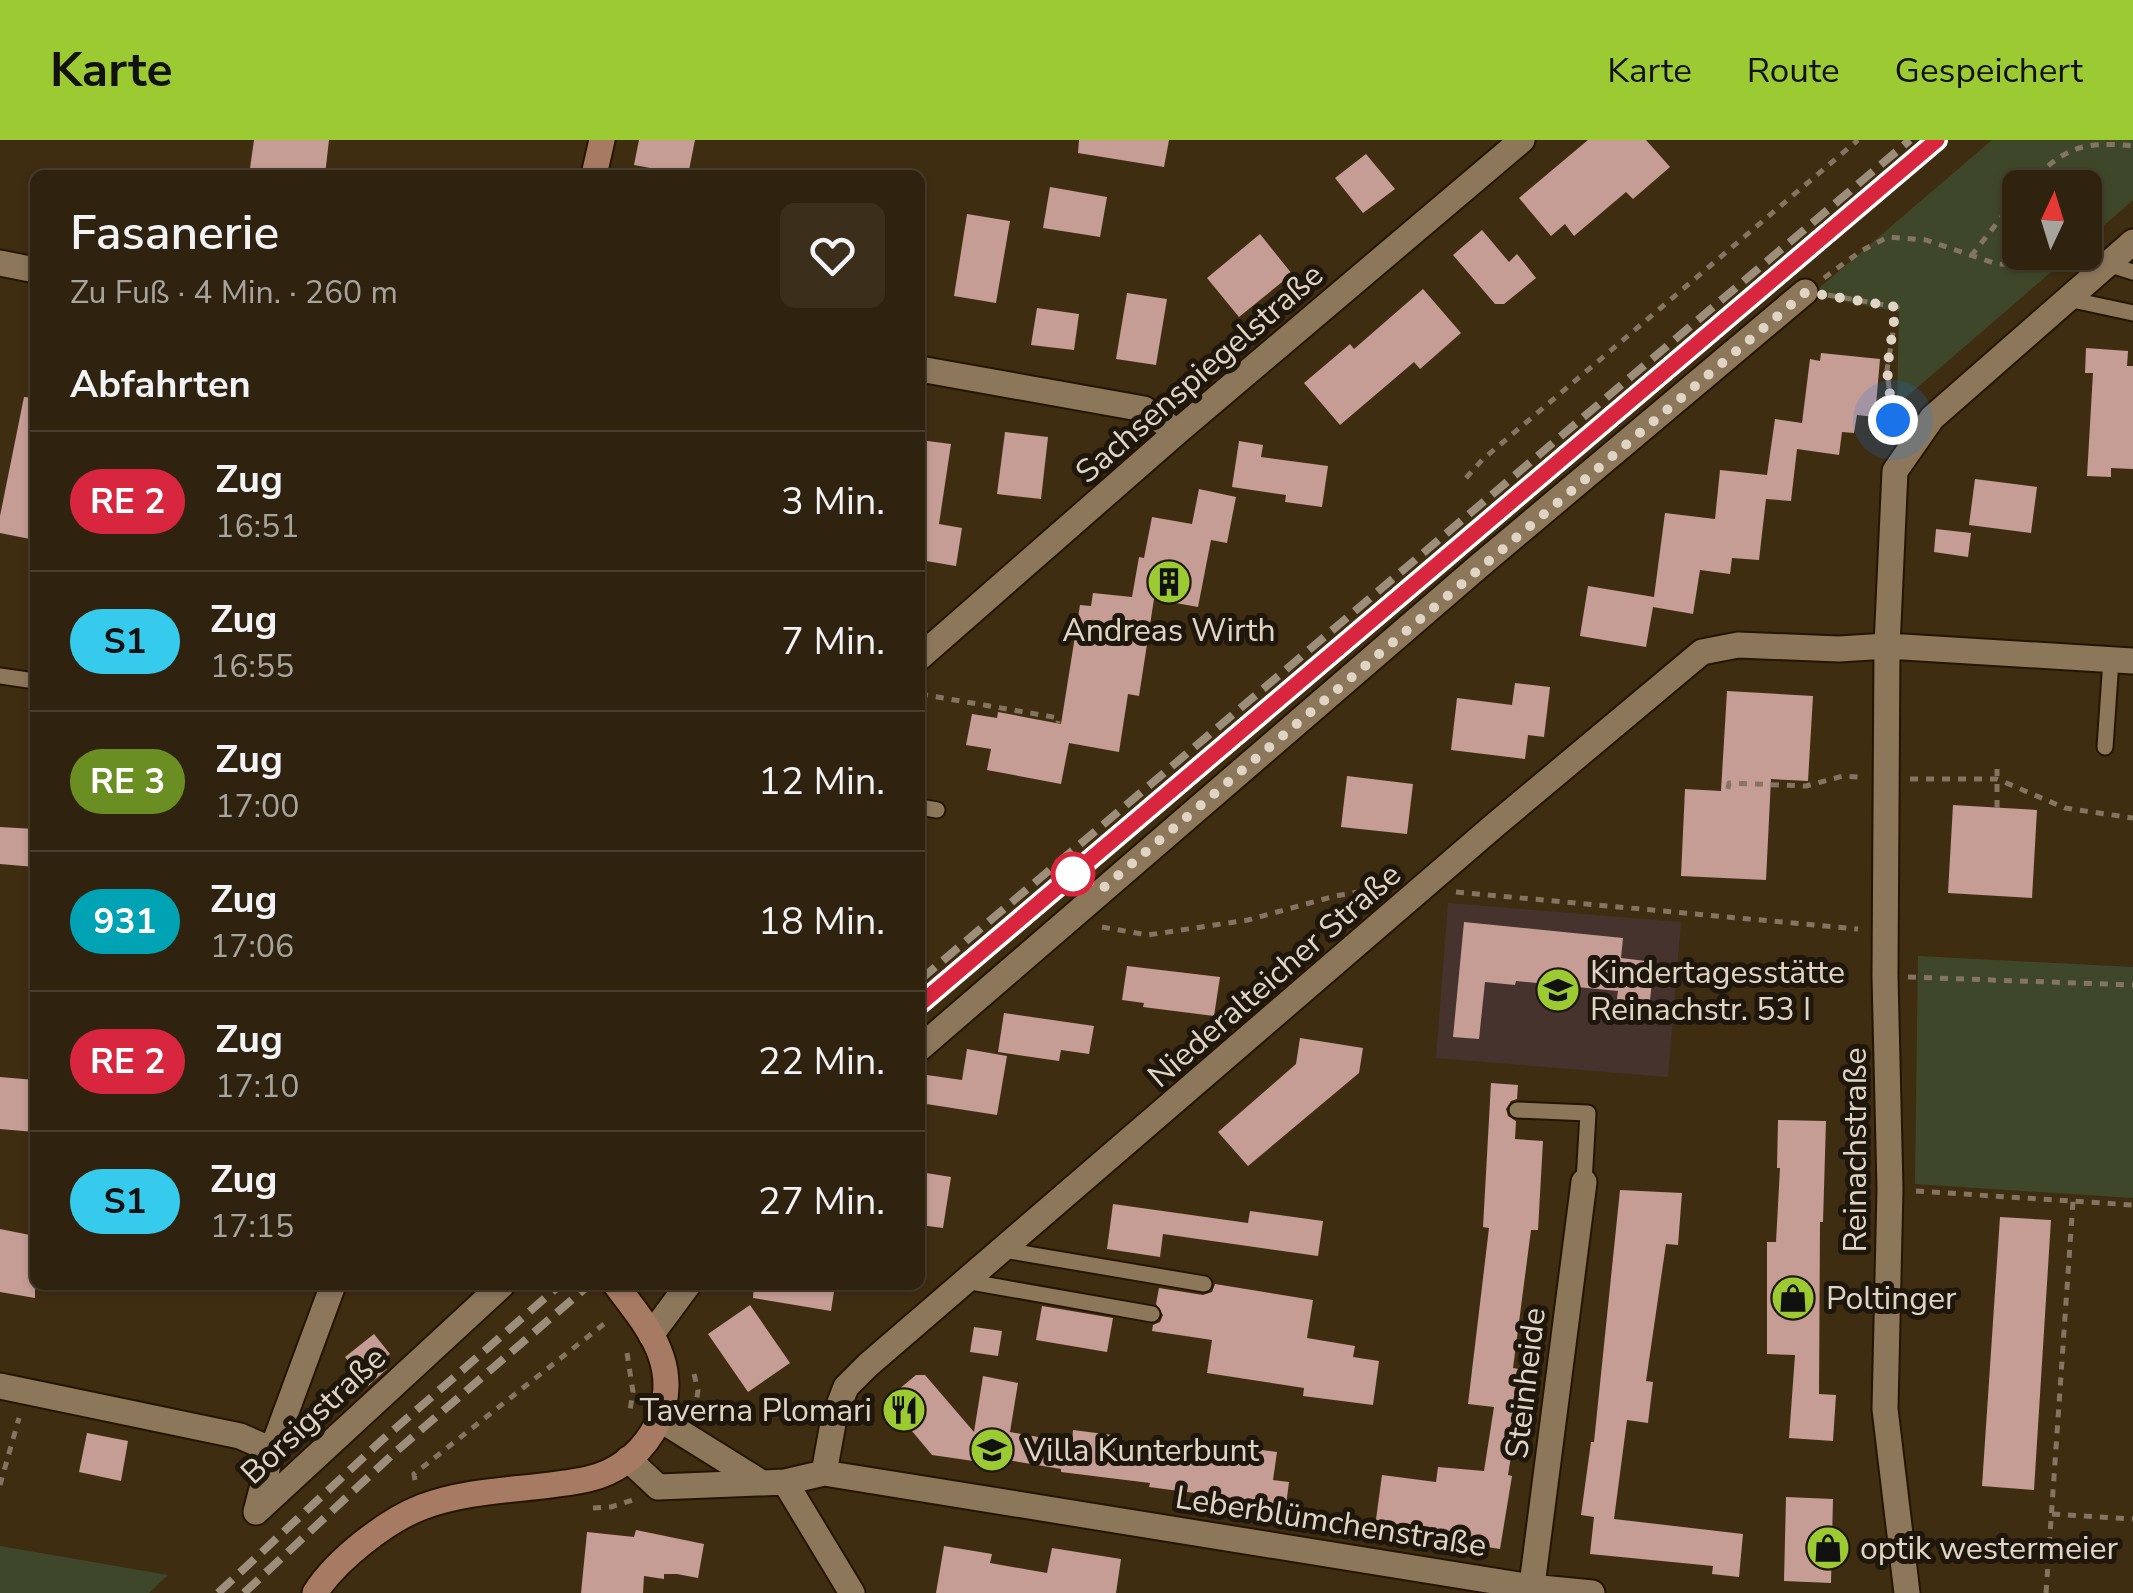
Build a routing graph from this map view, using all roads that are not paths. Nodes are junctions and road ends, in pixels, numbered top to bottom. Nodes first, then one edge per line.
1 (602, 140) edge
2 (1522, 140) edge
3 (595, 170) edge
4 (2133, 242) edge
5 (0, 263) edge
6 (30, 269) edge
7 (2103, 269) junction
8 (2133, 272) edge
9 (1806, 292) road end
10 (2068, 299) junction
11 (2133, 314) edge
12 (925, 370) edge
13 (1177, 432) junction
14 (1887, 646) junction
15 (925, 653) edge
16 (2122, 660) edge
17 (0, 676) edge
18 (30, 680) edge
19 (2105, 746) dead end
20 (925, 807) edge
21 (937, 810) dead end
22 (925, 1044) edge
23 (1516, 1110) dead end
24 (1584, 1182) joint
25 (1004, 1250) junction
26 (965, 1281) junction
27 (1204, 1284) dead end
28 (330, 1290) edge
29 (497, 1290) edge
30 (684, 1290) edge
31 (622, 1293) edge
32 (1152, 1314) dead end
33 (651, 1335) junction
34 (0, 1386) edge
35 (661, 1420) junction
36 (272, 1450) junction
37 (628, 1459) junction
38 (824, 1473) junction
39 (774, 1483) junction
40 (1531, 1590) edge
41 (316, 1593) edge
42 (852, 1593) edge
43 (1592, 1593) edge
44 (1907, 1593) edge

1 - 3 main road
2 - 13 street, Sachsenspiegelstraße
4 - 7 street
5 - 6 street
7 - 8 lane
7 - 10 street
9 - 22 street
10 - 11 lane
10 - 14 street, Reinachstraße
12 - 13 street
13 - 15 street, Sachsenspiegelstraße
14 - 16 street, Niederalteicher Straße
14 - 25 street, Niederalteicher Straße
14 - 44 street, Reinachstraße
16 - 19 lane
17 - 18 lane
20 - 21 lane
23 - 24 lane
24 - 40 street, Steinheide
25 - 26 street, Niederalteicher Straße
25 - 27 lane
26 - 32 lane
26 - 38 street, Niederalteicher Straße
28 - 36 street, Borsigstraße
29 - 36 street, Borsigstraße
30 - 33 street
31 - 33 main road
33 - 35 main road
34 - 36 street
35 - 37 main road
35 - 39 street
37 - 39 street
37 - 41 main road
38 - 39 street
38 - 40 street, Leberblümchenstraße
39 - 42 street
40 - 43 street, Leberblümchenstraße

